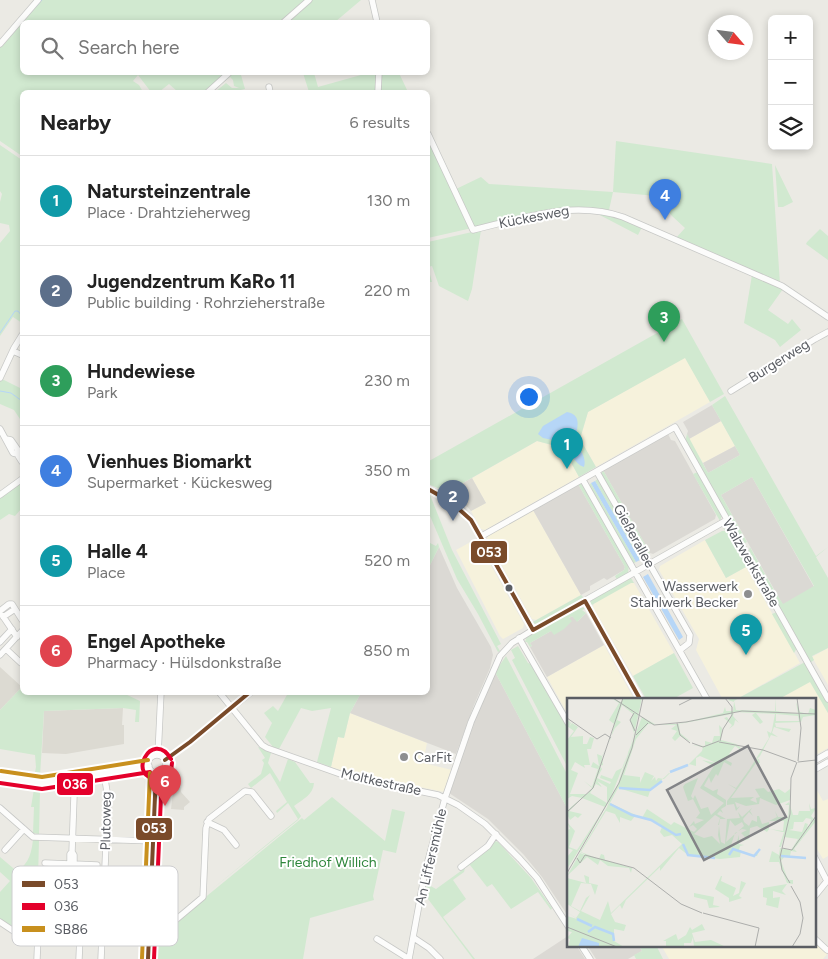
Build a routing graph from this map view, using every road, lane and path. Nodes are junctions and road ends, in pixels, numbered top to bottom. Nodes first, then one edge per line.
1 (38, 0) edge
2 (309, 0) edge
3 (372, 0) edge
4 (21, 20) edge
5 (286, 20) edge
6 (377, 20) edge
7 (20, 21) edge
8 (0, 44) edge
9 (227, 75) edge
10 (379, 75) edge
11 (210, 90) edge
12 (378, 90) edge
13 (430, 138) edge
14 (828, 317) edge
15 (828, 332) edge
16 (20, 339) edge
17 (13, 351) junction
18 (20, 354) edge
19 (0, 378) edge
20 (731, 391) dead end
21 (0, 429) edge
22 (20, 459) edge
23 (597, 472) junction
24 (20, 480) edge
25 (582, 480) junction
26 (430, 490) edge
27 (0, 495) edge
28 (727, 520) junction
29 (480, 537) junction
30 (649, 564) junction
31 (635, 572) junction
32 (585, 601) junction
33 (1, 613) edge
34 (20, 617) edge
35 (12, 629) junction
36 (533, 630) junction
37 (20, 633) edge
38 (17, 637) junction
39 (519, 638) junction
40 (0, 642) edge
41 (680, 650) junction
42 (2, 652) edge
43 (20, 662) edge
44 (161, 695) edge
45 (222, 695) edge
46 (247, 695) edge
47 (639, 698) edge
48 (706, 698) edge
49 (828, 699) edge
50 (232, 708) junction
51 (567, 721) edge
52 (828, 753) edge
53 (158, 756) junction
54 (165, 760) junction
55 (816, 760) edge
56 (828, 762) edge
57 (148, 766) junction
58 (816, 769) edge
59 (104, 773) junction
60 (156, 773) junction
61 (0, 777) edge
62 (72, 778) junction
63 (445, 798) junction
64 (0, 808) edge
65 (271, 816) dead end
66 (207, 822) junction
67 (24, 829) junction
68 (496, 834) junction
69 (73, 838) junction
70 (106, 840) junction
71 (154, 842) junction
72 (236, 845) dead end
73 (5, 850) dead end
74 (816, 860) edge
75 (45, 863) dead end
76 (72, 864) junction
77 (97, 865) dead end
78 (105, 866) edge
79 (153, 866) edge
80 (461, 867) dead end
81 (827, 881) edge
82 (816, 892) edge
83 (178, 917) edge
84 (0, 922) edge
85 (567, 924) edge
86 (12, 930) edge
87 (414, 938) junction
88 (377, 939) dead end
89 (816, 940) edge
90 (38, 946) edge
91 (80, 946) edge
92 (102, 946) edge
93 (149, 946) edge
94 (582, 946) edge
95 (827, 950) edge
96 (37, 959) edge
97 (80, 959) edge
98 (101, 959) edge
99 (148, 959) edge
100 (409, 959) edge
101 (440, 959) edge
102 (590, 959) edge

1 - 4 street
2 - 5 street
3 - 6 street
7 - 8 street
9 - 11 street
10 - 12 street
13 - 14 street, Kückesweg
15 - 20 street, Burgerweg
16 - 17 street
17 - 18 street
17 - 19 street
21 - 22 street
23 - 25 street
23 - 28 street, Walzwerkstraße
23 - 30 street, Gießerallee
24 - 27 street
25 - 29 street
25 - 31 street, Gießerallee
26 - 29 street
28 - 30 street, An Liffersmühle
28 - 49 street, Walzwerkstraße
29 - 36 street
30 - 31 street, An Liffersmühle
30 - 41 street, Gießerallee
31 - 32 street, An Liffersmühle
31 - 41 street, Gießerallee
32 - 36 street, An Liffersmühle
32 - 47 street
33 - 34 street
33 - 35 street
35 - 38 street
35 - 40 street
36 - 39 street, An Liffersmühle
37 - 38 street
38 - 42 street
39 - 51 street
39 - 63 street, An Liffersmühle
41 - 48 street, Gießerallee
42 - 43 street
44 - 53 street
45 - 50 street
46 - 50 street
50 - 54 street
50 - 63 street, Moltkestraße
52 - 55 street
53 - 54 street
53 - 57 street
54 - 60 street
56 - 58 street
57 - 59 street
57 - 60 street
59 - 62 street
59 - 70 street, Plutoweg
60 - 71 street
61 - 62 street
62 - 69 street
63 - 68 street, Moltkestraße
63 - 87 street, An Liffersmühle
64 - 67 street
65 - 66 street
66 - 72 street
66 - 83 street
67 - 69 street
67 - 73 street
68 - 80 street
68 - 85 street, Moltkestraße
69 - 70 street
69 - 76 street
70 - 71 street
70 - 78 street, Plutoweg
71 - 79 street
74 - 81 street
75 - 76 street
76 - 77 street
81 - 82 street
84 - 86 street
87 - 100 street, An Liffersmühle
87 - 101 street
88 - 100 street, An Liffersmühle
89 - 95 street
90 - 96 street
91 - 97 street
92 - 98 street, Plutoweg
93 - 99 street
94 - 102 street

